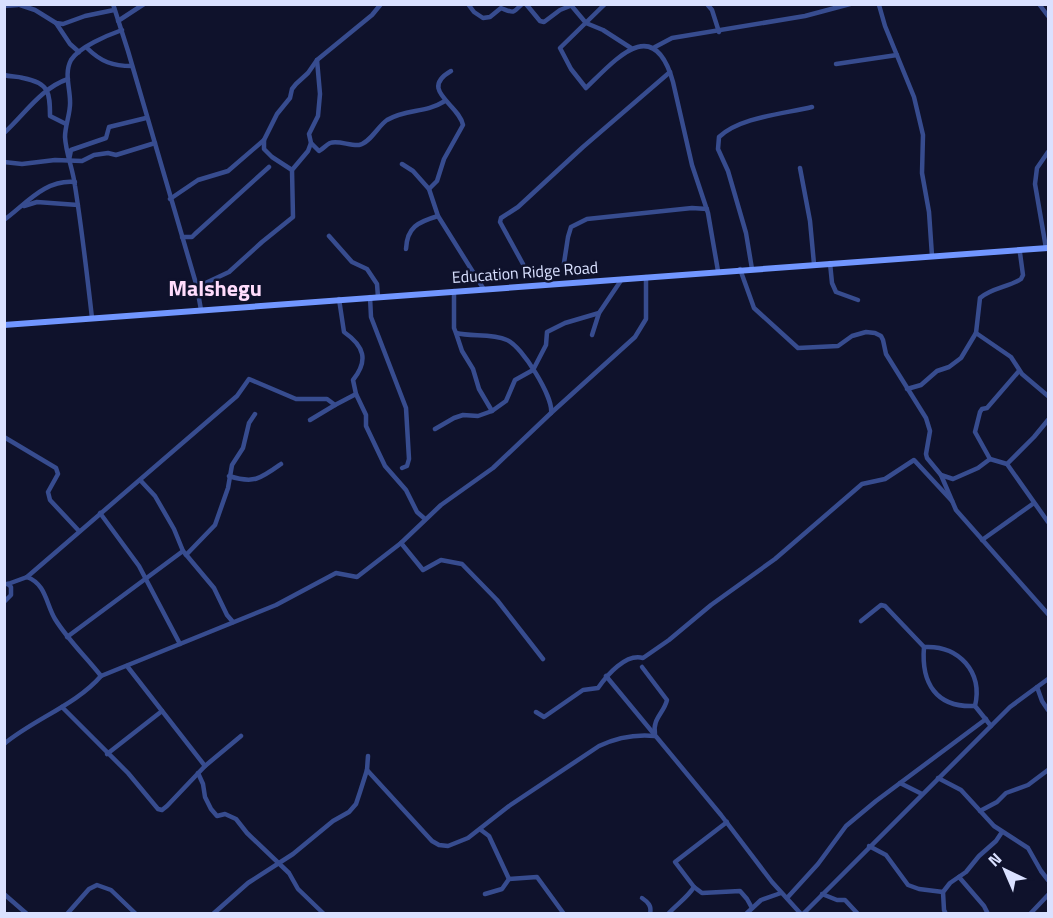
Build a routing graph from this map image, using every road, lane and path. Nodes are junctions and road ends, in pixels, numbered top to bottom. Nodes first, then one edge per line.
1 (144, 4) edge
2 (381, 4) edge
3 (468, 4) edge
4 (524, 4) edge
5 (605, 4) edge
6 (707, 4) edge
7 (850, 4) edge
8 (1039, 4) edge
9 (18, 5) edge
10 (570, 5) edge
11 (880, 5) edge
12 (4, 6) edge
13 (114, 7) edge
14 (1048, 16) edge
15 (118, 21) junction
16 (56, 23) junction
17 (586, 23) junction
18 (122, 30) junction
19 (719, 32) junction
20 (655, 47) junction
21 (87, 48) junction
22 (632, 48) junction
23 (79, 52) junction
24 (897, 56) junction
25 (317, 60) junction
26 (836, 64) dead end
27 (132, 66) junction
28 (451, 71) dead end
29 (670, 72) junction
30 (4, 75) edge
31 (68, 79) junction
32 (48, 91) junction
33 (445, 101) junction
34 (812, 107) dead end
35 (146, 118) junction
36 (66, 124) junction
37 (4, 134) edge
38 (264, 140) junction
39 (155, 143) junction
40 (311, 143) junction
41 (1048, 152) edge
42 (69, 160) junction
43 (4, 162) edge
44 (402, 164) dead end
45 (269, 167) dead end
46 (800, 168) dead end
47 (292, 170) junction
48 (75, 182) junction
49 (429, 189) junction
50 (170, 199) junction
51 (78, 205) junction
52 (21, 207) junction
53 (707, 209) junction
54 (438, 216) junction
55 (4, 220) edge
56 (329, 236) dead end
57 (182, 237) junction
58 (1047, 248) edge
59 (406, 249) dead end
60 (1017, 251) junction
61 (932, 256) junction
62 (564, 263) dead end
63 (830, 263) junction
64 (523, 264) dead end
65 (814, 264) junction
66 (752, 269) junction
67 (740, 270) junction
68 (718, 271) junction
69 (646, 277) junction
70 (621, 279) junction
71 (197, 287) junction
72 (483, 288) junction
73 (454, 291) junction
74 (370, 297) junction
75 (378, 297) junction
76 (339, 299) junction
77 (858, 300) dead end
78 (201, 310) junction
79 (599, 313) junction
80 (92, 318) junction
81 (4, 325) edge
82 (456, 333) junction
83 (976, 333) junction
84 (592, 335) dead end
85 (533, 370) junction
86 (1019, 371) junction
87 (907, 389) junction
88 (356, 394) junction
89 (1048, 396) edge
90 (335, 405) junction
91 (492, 411) junction
92 (551, 413) junction
93 (255, 414) dead end
94 (310, 420) dead end
95 (1048, 420) edge
96 (435, 429) dead end
97 (4, 437) edge
98 (990, 459) junction
99 (281, 464) dead end
100 (1007, 464) junction
101 (402, 468) dead end
102 (941, 475) junction
103 (229, 476) junction
104 (141, 481) junction
105 (952, 501) junction
106 (1034, 504) junction
107 (100, 513) junction
108 (424, 519) junction
109 (1048, 522) edge
110 (79, 531) junction
111 (982, 540) junction
112 (401, 543) junction
113 (185, 553) junction
114 (27, 577) junction
115 (145, 578) junction
116 (6, 584) edge
117 (4, 602) edge
118 (1047, 610) edge
119 (861, 621) dead end
120 (233, 622) junction
121 (68, 637) junction
122 (180, 644) junction
123 (924, 647) junction
124 (543, 659) dead end
125 (127, 666) junction
126 (642, 667) dead end
127 (100, 676) junction
128 (606, 676) junction
129 (1048, 680) edge
130 (1037, 687) junction
131 (975, 706) junction
132 (62, 707) junction
133 (1048, 710) edge
134 (162, 711) junction
135 (536, 712) dead end
136 (986, 719) junction
137 (991, 726) junction
138 (241, 736) dead end
139 (655, 736) junction
140 (4, 744) edge
141 (107, 753) junction
142 (368, 756) dead end
143 (205, 766) junction
144 (367, 770) junction
145 (1048, 770) edge
146 (198, 773) junction
147 (938, 778) junction
148 (900, 783) junction
149 (922, 794) junction
150 (980, 811) junction
151 (490, 821) junction
152 (727, 822) junction
153 (481, 830) junction
154 (1002, 832) junction
155 (489, 836) junction
156 (869, 846) junction
157 (278, 864) junction
158 (959, 877) junction
159 (509, 879) junction
160 (1048, 880) edge
161 (694, 887) junction
162 (943, 892) junction
163 (781, 893) junction
164 (4, 894) edge
165 (485, 894) dead end
166 (822, 894) junction
167 (1048, 894) edge
168 (642, 898) dead end
169 (787, 898) junction
170 (752, 908) junction
171 (27, 914) edge
172 (67, 914) edge
173 (136, 914) edge
174 (213, 914) edge
175 (324, 914) edge
176 (564, 914) edge
177 (650, 914) edge
178 (668, 914) edge
179 (746, 914) edge
180 (802, 914) edge
181 (858, 914) edge
182 (946, 914) edge
183 (988, 914) edge
184 (1030, 914) edge

1 - 15 street
2 - 25 street
3 - 4 street
4 - 10 street
5 - 17 street
6 - 19 street
7 - 19 street
8 - 14 street
9 - 12 street
9 - 16 street
10 - 17 street
11 - 24 street
13 - 15 street
13 - 16 street
15 - 18 street
16 - 23 street
17 - 22 street
17 - 22 street
18 - 21 street
18 - 27 street
19 - 20 street
20 - 22 street
20 - 29 street
21 - 23 street
21 - 27 street
23 - 31 street
24 - 26 street
24 - 61 street
25 - 38 street
25 - 40 street
27 - 35 street
28 - 33 street
29 - 53 street
29 - 64 street
30 - 32 street
31 - 32 street
31 - 36 street
32 - 36 street
32 - 37 street
33 - 40 street
33 - 49 street
34 - 66 street
35 - 39 street
35 - 42 street
36 - 42 street
38 - 47 street
38 - 50 street
39 - 42 street
39 - 50 street
40 - 47 street
41 - 58 street
42 - 43 street
42 - 48 street
44 - 49 street
45 - 57 street
46 - 65 street
47 - 71 street
48 - 51 street
48 - 52 street
49 - 54 street
50 - 57 street
51 - 52 street
51 - 80 street
52 - 55 street
53 - 62 street
53 - 68 street
54 - 59 street
54 - 72 street
56 - 75 street
57 - 71 street
58 - 60 main road, Education Ridge Road
60 - 61 main road, Education Ridge Road
60 - 83 street
61 - 63 main road, Education Ridge Road
63 - 65 main road, Education Ridge Road
63 - 77 street
65 - 66 main road, Education Ridge Road
66 - 67 main road, Education Ridge Road
67 - 68 main road, Education Ridge Road
67 - 87 street
68 - 69 main road, Education Ridge Road
69 - 70 main road, Education Ridge Road
69 - 92 street
70 - 72 main road, Education Ridge Road
70 - 79 street
71 - 78 street
72 - 73 main road, Education Ridge Road
73 - 75 main road, Education Ridge Road
73 - 82 street
74 - 75 main road, Education Ridge Road
74 - 76 main road, Education Ridge Road
74 - 101 street
76 - 78 main road, Education Ridge Road
76 - 88 street
78 - 80 main road, Education Ridge Road
79 - 84 street
79 - 85 street
80 - 81 main road, Education Ridge Road
82 - 85 street
82 - 91 street
83 - 86 street
83 - 87 street
85 - 91 street
85 - 92 street
86 - 89 street
86 - 98 street
87 - 102 street
88 - 90 street
88 - 108 street
90 - 94 street
90 - 104 street
91 - 96 street
92 - 108 street
93 - 103 street
95 - 100 street
97 - 110 street
98 - 100 street
98 - 102 street
99 - 103 street
100 - 106 street
102 - 105 street
103 - 113 street
104 - 107 street
104 - 113 street
105 - 111 street
105 - 128 street
106 - 109 street
106 - 111 street
107 - 110 street
107 - 115 street
108 - 112 street
110 - 114 street
111 - 118 street
112 - 120 street
112 - 124 street
113 - 115 street
113 - 120 street
114 - 116 street
114 - 121 street
115 - 121 street
115 - 122 street
116 - 117 street
119 - 123 street
120 - 122 street
121 - 127 street
122 - 125 street
123 - 131 street
123 - 131 street
125 - 127 street
125 - 134 street
126 - 139 street
127 - 132 street
128 - 135 street
128 - 139 street
129 - 130 street
130 - 133 street
130 - 137 street
131 - 136 street
132 - 140 street
132 - 141 street
134 - 141 street
134 - 143 street
136 - 137 street
136 - 148 street
137 - 147 street
138 - 143 street
139 - 151 street
139 - 152 street
141 - 146 street
142 - 144 street
143 - 146 street
144 - 153 street
144 - 157 street
145 - 150 street
146 - 157 street
147 - 149 street
147 - 150 street
148 - 149 street
148 - 169 street
149 - 156 street
150 - 154 street
151 - 153 street
151 - 155 street
152 - 161 street
152 - 163 street
153 - 155 street
154 - 158 street
154 - 160 street
155 - 159 street
156 - 162 street
156 - 166 street
157 - 174 street
157 - 175 street
158 - 162 street
158 - 183 street
159 - 165 street
159 - 176 street
161 - 170 street
161 - 178 street
162 - 182 street
163 - 169 street
163 - 170 street
164 - 171 street
166 - 180 street
166 - 181 street
167 - 184 street
168 - 177 street
169 - 180 street
170 - 179 street
172 - 173 street

